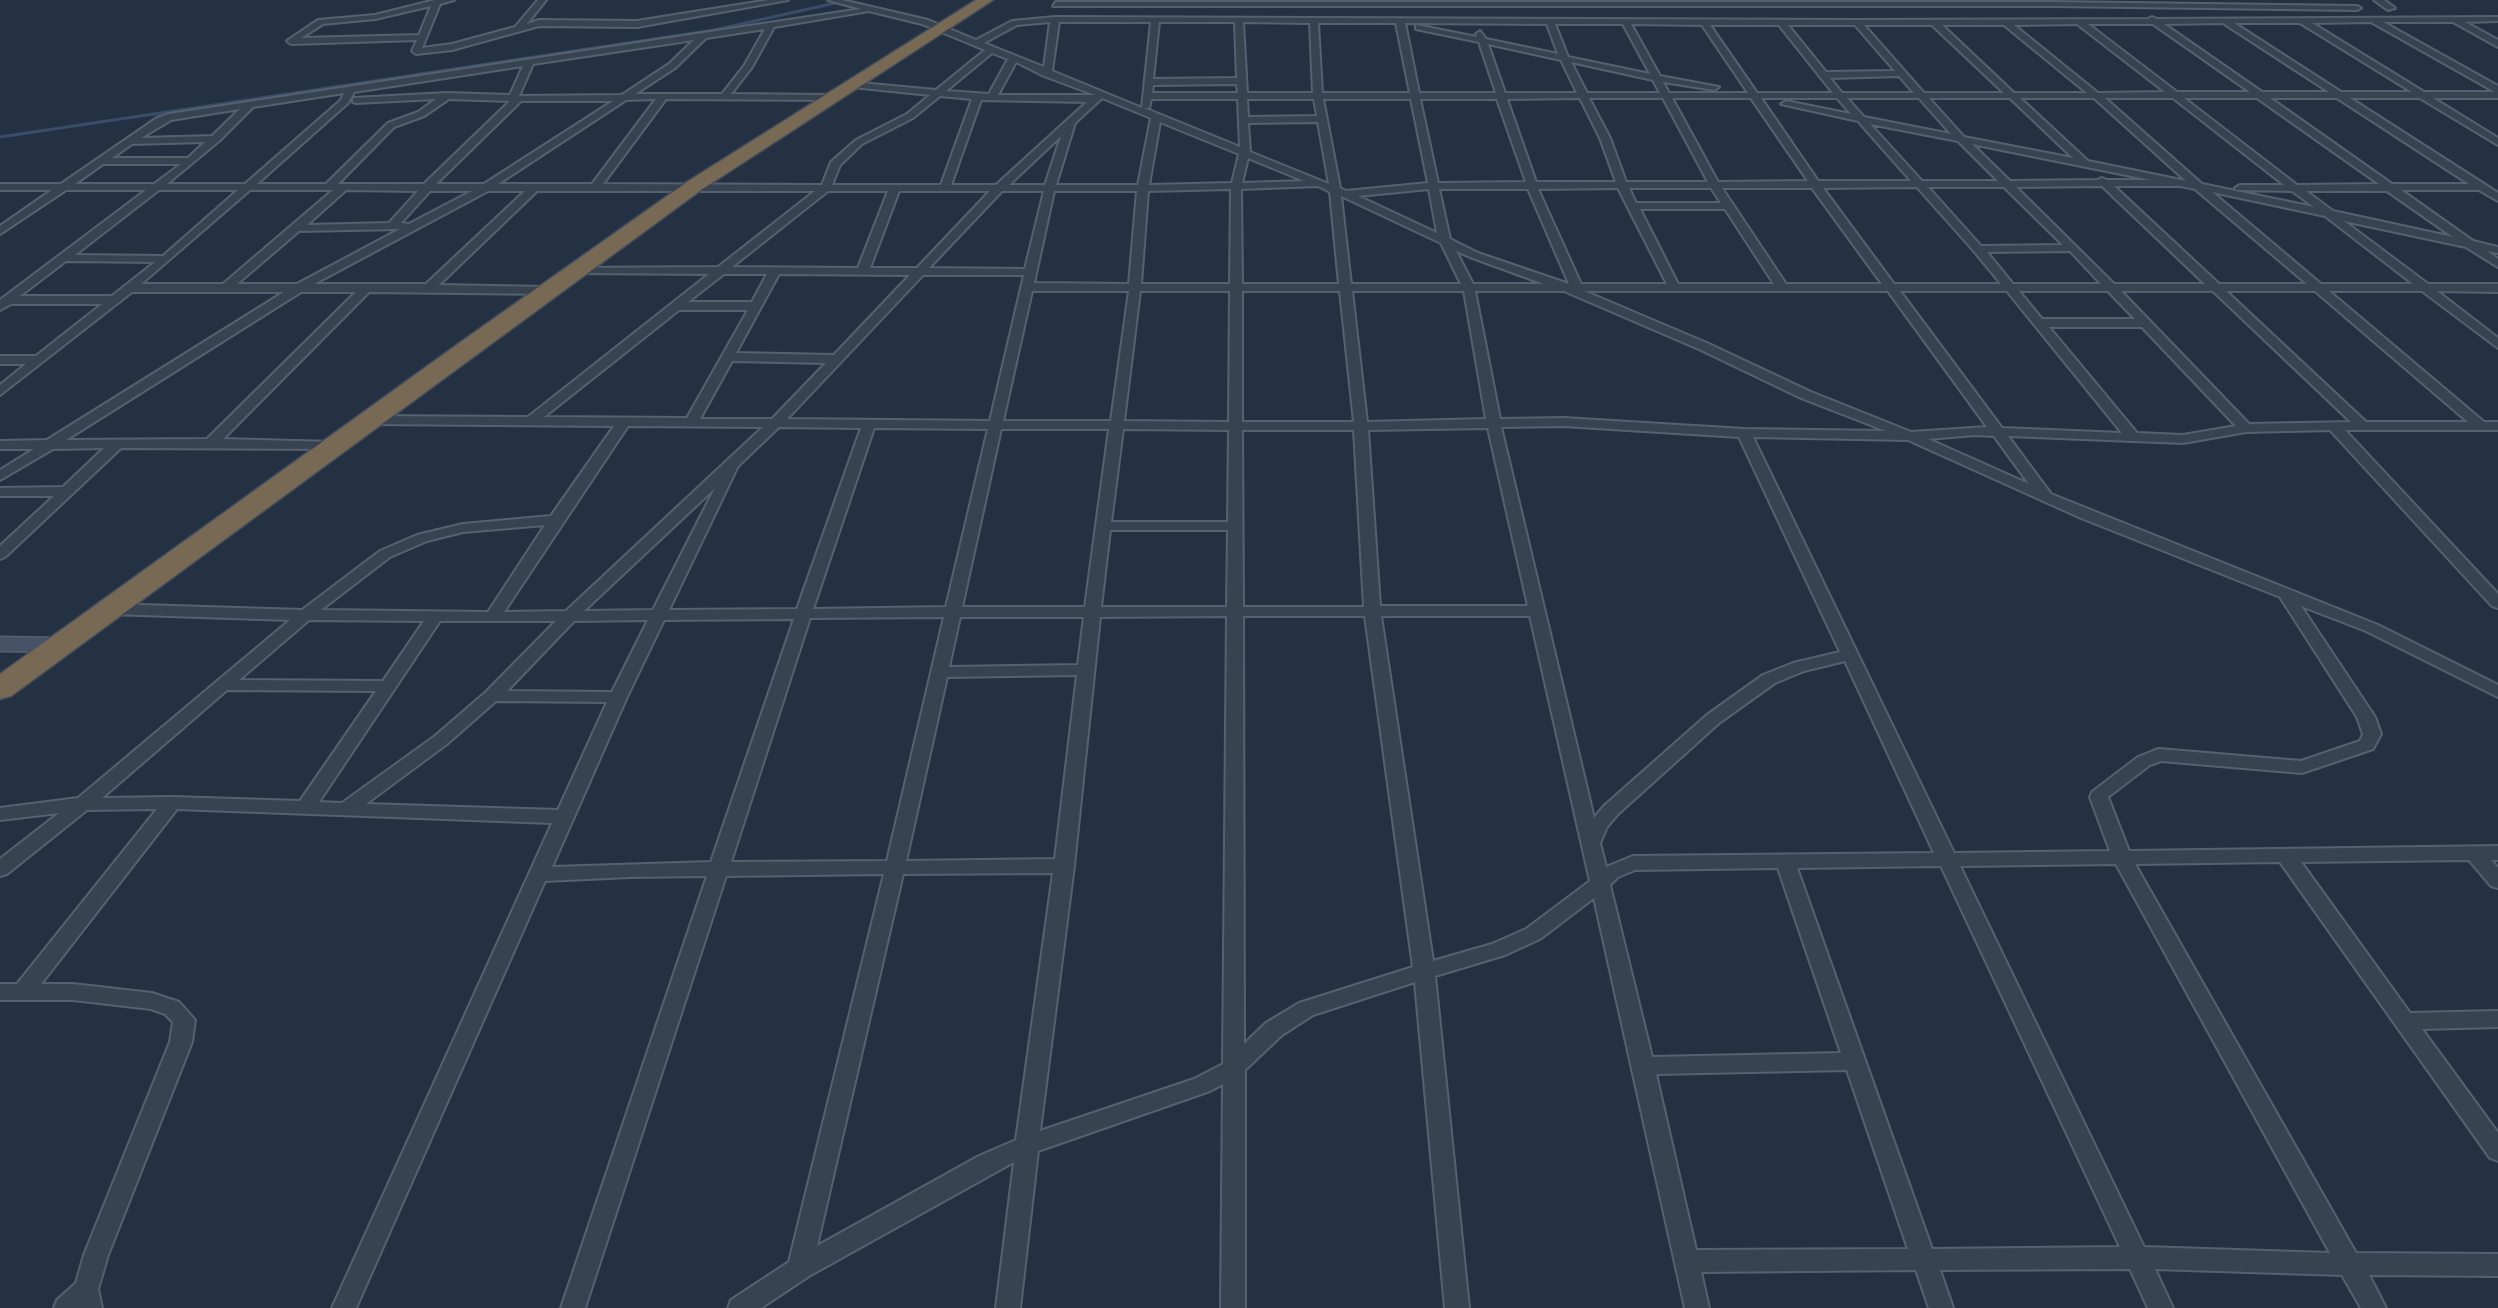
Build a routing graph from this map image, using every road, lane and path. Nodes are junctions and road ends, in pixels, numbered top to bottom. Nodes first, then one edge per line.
1 (450, 0) edge
2 (542, 0) edge
3 (784, 0) edge
4 (832, 0) edge
5 (986, 0) edge
6 (2378, 0) edge
7 (437, 2) junction
8 (2051, 2) edge
9 (1056, 3) dead end
10 (2166, 3) edge
11 (2391, 8) junction
12 (2403, 8) dead end
13 (2486, 9) dead end
14 (2498, 9) edge
15 (871, 10) junction
16 (2452, 18) junction
17 (1055, 19) junction
18 (2152, 19) junction
19 (2221, 19) junction
20 (2300, 19) junction
21 (2370, 19) junction
22 (2498, 19) edge
23 (2077, 20) junction
24 (1155, 21) junction
25 (1239, 21) junction
26 (1314, 21) junction
27 (1476, 21) junction
28 (1550, 21) junction
29 (2005, 21) junction
30 (1400, 22) junction
31 (1626, 22) junction
32 (1704, 22) junction
33 (1934, 22) junction
34 (1782, 23) junction
35 (1857, 23) junction
36 (771, 25) junction
37 (518, 28) junction
38 (939, 29) junction
39 (421, 37) junction
40 (702, 37) junction
41 (1482, 41) junction
42 (977, 43) junction
43 (2498, 44) edge
44 (992, 49) junction
45 (1564, 58) junction
46 (1013, 59) junction
47 (529, 63) junction
48 (1904, 73) junction
49 (1047, 74) junction
50 (1822, 75) junction
51 (1655, 78) junction
52 (1240, 81) junction
53 (1150, 82) junction
54 (852, 84) junction
55 (2498, 90) edge
56 (935, 94) junction
57 (1240, 95) junction
58 (1665, 95) junction
59 (2343, 95) junction
60 (2421, 95) junction
61 (2498, 95) edge
62 (348, 96) junction
63 (447, 96) junction
64 (663, 96) junction
65 (725, 96) junction
66 (1099, 96) junction
67 (1149, 96) junction
68 (1318, 96) junction
69 (1500, 96) junction
70 (1586, 96) junction
71 (1924, 96) junction
72 (2013, 96) junction
73 (2260, 96) junction
74 (626, 97) junction
75 (976, 97) junction
76 (992, 97) junction
77 (1416, 97) junction
78 (1756, 97) junction
79 (1841, 97) junction
80 (2098, 97) junction
81 (2178, 97) junction
82 (829, 98) junction
83 (515, 99) junction
84 (249, 106) junction
85 (1150, 114) junction
86 (1322, 119) junction
87 (1862, 119) junction
88 (1071, 120) junction
89 (1242, 120) junction
90 (1959, 137) junction
91 (216, 139) junction
92 (132, 141) junction
93 (2498, 142) edge
94 (1245, 152) junction
95 (103, 161) junction
96 (191, 161) junction
97 (2083, 163) junction
98 (2181, 183) junction
99 (2006, 185) junction
100 (2106, 185) junction
101 (157, 186) junction
102 (247, 186) junction
103 (330, 186) junction
104 (345, 186) junction
105 (428, 186) junction
106 (536, 186) junction
107 (596, 186) junction
108 (694, 186) junction
109 (1050, 186) junction
110 (1432, 186) junction
111 (1532, 186) junction
112 (1816, 186) junction
113 (1918, 186) junction
114 (2296, 186) junction
115 (2384, 186) junction
116 (0, 187) edge
117 (67, 187) junction
118 (488, 187) junction
119 (825, 187) junction
120 (895, 187) junction
121 (945, 187) junction
122 (1236, 187) junction
123 (1623, 187) junction
124 (1716, 187) junction
125 (2199, 187) junction
126 (2481, 187) junction
127 (2498, 187) edge
128 (999, 188) junction
129 (1143, 188) junction
130 (1334, 189) junction
131 (2212, 189) junction
132 (2498, 198) edge
133 (1728, 206) junction
134 (1633, 207) junction
135 (2330, 213) junction
136 (393, 225) junction
137 (414, 226) junction
138 (297, 228) junction
139 (0, 231) edge
140 (1444, 239) junction
141 (2471, 243) junction
142 (2073, 248) junction
143 (1978, 249) junction
144 (2498, 250) edge
145 (64, 258) junction
146 (166, 259) junction
147 (2498, 264) edge
148 (576, 270) junction
149 (724, 271) junction
150 (775, 271) junction
151 (863, 271) junction
152 (921, 272) junction
153 (1030, 272) junction
154 (1027, 286) junction
155 (2214, 286) junction
156 (1135, 287) junction
157 (1237, 287) junction
158 (1892, 287) junction
159 (2109, 287) junction
160 (2319, 287) junction
161 (0, 288) edge
162 (22, 288) junction
163 (130, 288) junction
164 (429, 288) junction
165 (1343, 288) junction
166 (1469, 288) junction
167 (1572, 288) junction
168 (2009, 288) junction
169 (2498, 288) edge
170 (225, 289) junction
171 (365, 289) junction
172 (1675, 289) junction
173 (1784, 289) junction
174 (2427, 289) junction
175 (295, 290) junction
176 (547, 291) junction
177 (115, 300) junction
178 (4, 303) edge
179 (679, 306) junction
180 (756, 306) junction
181 (2038, 323) junction
182 (2144, 323) junction
183 (2498, 344) edge
184 (728, 357) junction
185 (838, 359) junction
186 (0, 360) edge
187 (38, 360) junction
188 (0, 391) edge
189 (369, 420) junction
190 (529, 423) junction
191 (623, 423) junction
192 (691, 423) junction
193 (774, 424) junction
194 (869, 424) junction
195 (994, 425) junction
196 (1117, 425) junction
197 (1494, 425) junction
198 (1235, 426) junction
199 (1361, 426) junction
200 (2334, 426) junction
201 (2481, 426) junction
202 (2498, 426) edge
203 (2364, 427) junction
204 (2246, 428) junction
205 (1744, 433) junction
206 (1998, 433) junction
207 (1910, 436) junction
208 (2133, 437) junction
209 (118, 443) junction
210 (212, 443) junction
211 (50, 444) junction
212 (0, 445) edge
213 (333, 446) junction
214 (737, 459) junction
215 (0, 476) edge
216 (67, 491) junction
217 (0, 492) edge
218 (2048, 499) junction
219 (556, 520) junction
220 (1104, 526) junction
221 (1234, 526) junction
222 (0, 555) edge
223 (2285, 593) junction
224 (2498, 603) edge
225 (110, 609) junction
226 (1372, 611) junction
227 (1537, 611) junction
228 (954, 612) junction
229 (1233, 612) junction
230 (804, 613) junction
231 (1092, 614) junction
232 (304, 616) junction
233 (435, 616) junction
234 (569, 616) junction
235 (659, 616) junction
236 (494, 617) junction
237 (0, 645) edge
238 (61, 645) junction
239 (1851, 655) junction
240 (1085, 670) junction
241 (938, 672) junction
242 (222, 685) junction
243 (388, 686) junction
244 (0, 689) edge
245 (2498, 692) edge
246 (492, 696) junction
247 (618, 697) junction
248 (172, 803) junction
249 (83, 804) junction
250 (305, 808) junction
251 (346, 809) junction
252 (0, 814) edge
253 (564, 817) junction
254 (1591, 843) junction
255 (2498, 853) edge
256 (2475, 854) junction
257 (2121, 856) junction
258 (2286, 856) junction
259 (1945, 858) junction
260 (1785, 860) junction
261 (1064, 866) junction
262 (895, 867) junction
263 (0, 869) edge
264 (718, 870) junction
265 (540, 874) junction
266 (2498, 881) edge
267 (1600, 884) junction
268 (1424, 972) junction
269 (11, 992) edge
270 (2498, 1019) edge
271 (2405, 1021) junction
272 (1855, 1061) junction
273 (1643, 1066) junction
274 (1232, 1069) junction
275 (1028, 1145) junction
276 (2498, 1151) edge
277 (2137, 1258) junction
278 (1924, 1260) junction
279 (1687, 1261) junction
280 (2348, 1264) junction
281 (2498, 1265) edge
282 (800, 1268) junction
283 (88, 1299) edge
284 (66, 1308) edge
285 (344, 1308) edge
286 (573, 1308) edge
287 (740, 1308) edge
288 (1008, 1308) edge
289 (1233, 1308) edge
290 (1457, 1308) edge
291 (1697, 1308) edge
292 (1941, 1308) edge
293 (2161, 1308) edge
294 (2374, 1308) edge

1 - 7 street
2 - 37 street
3 - 37 street
4 - 15 street
5 - 38 highway
6 - 11 street
7 - 39 street
7 - 39 street
8 - 9 street
8 - 10 street
10 - 11 street
11 - 12 street
13 - 14 street
15 - 36 street
15 - 38 street
16 - 21 street
16 - 22 street
16 - 43 street
17 - 24 street
17 - 42 street
17 - 49 street
18 - 19 street
18 - 23 street
18 - 73 street
19 - 20 street
19 - 59 street
20 - 21 street
20 - 60 street
21 - 55 street
23 - 29 street
23 - 81 street
24 - 25 street
24 - 53 street
25 - 26 street
25 - 52 street
26 - 30 street
26 - 68 street
27 - 28 street
27 - 30 street
27 - 41 street
28 - 31 street
28 - 45 street
29 - 33 street
29 - 80 street
30 - 41 street
30 - 77 street
31 - 32 street
31 - 51 street
32 - 34 street
32 - 78 street
33 - 35 street
33 - 72 street
34 - 35 street
34 - 50 street
35 - 48 street
36 - 40 street
36 - 65 street
37 - 39 street
38 - 42 street
38 - 54 highway
40 - 47 street
40 - 74 street
41 - 45 street
41 - 69 street
42 - 44 street
44 - 46 street
44 - 56 street
45 - 51 street
45 - 70 street
46 - 49 street
46 - 76 street
47 - 62 street
47 - 83 street
48 - 50 street
48 - 71 street
49 - 66 street
50 - 79 street
51 - 58 street
51 - 78 street
52 - 53 street
52 - 57 street
53 - 67 street
54 - 56 street
54 - 82 highway
56 - 75 street
56 - 119 street
57 - 67 street
57 - 68 street
57 - 89 street
58 - 70 street
58 - 78 street
58 - 124 street
59 - 60 street
59 - 73 street
59 - 126 street
60 - 61 street
60 - 93 street
62 - 63 street
62 - 84 street
62 - 102 street
63 - 83 street
63 - 103 street
64 - 65 street
64 - 74 street
64 - 107 street
65 - 82 street
66 - 76 street
66 - 85 street
66 - 88 street
67 - 85 street
68 - 77 street
68 - 86 street
69 - 70 street
69 - 77 street
69 - 111 street
70 - 123 street
71 - 72 street
71 - 79 street
71 - 90 street
72 - 80 street
72 - 97 street
73 - 81 street
73 - 115 street
74 - 83 street
74 - 118 street
75 - 76 street
75 - 121 street
77 - 110 street
78 - 79 street
78 - 87 street
78 - 112 street
79 - 87 street
80 - 81 street
80 - 125 street
81 - 114 street
82 - 108 highway
83 - 105 street
84 - 91 street
84 - 92 street
85 - 94 street
85 - 129 street
86 - 89 street
86 - 130 street
87 - 90 street
87 - 113 street
88 - 109 street
88 - 128 street
89 - 94 street
90 - 97 street
90 - 99 street
91 - 92 street
91 - 96 street
92 - 95 street
94 - 122 street
94 - 130 street
95 - 96 street
95 - 117 street
96 - 101 street
97 - 98 street
97 - 100 street
98 - 100 street
98 - 125 street
99 - 100 street
99 - 113 street
99 - 142 street
100 - 155 street
101 - 102 street
101 - 117 street
101 - 145 street
102 - 103 street
102 - 146 street
103 - 104 street
104 - 105 street
104 - 138 street
105 - 118 street
105 - 136 street
106 - 107 street
106 - 118 street
106 - 164 street
107 - 108 street
108 - 119 street
108 - 148 highway
109 - 128 street
109 - 129 street
109 - 153 street
110 - 111 street
110 - 130 street
110 - 140 street
111 - 123 street
111 - 167 street
112 - 113 street
112 - 124 street
112 - 158 street
113 - 143 street
114 - 115 street
114 - 131 street
114 - 135 street
115 - 126 street
115 - 141 street
116 - 117 street
117 - 139 street
118 - 137 street
119 - 120 street
119 - 149 street
120 - 121 street
120 - 151 street
121 - 128 street
122 - 129 street
122 - 130 street
122 - 157 street
123 - 124 street
123 - 134 street
124 - 133 street
125 - 131 street
125 - 160 street
126 - 127 street
126 - 132 street
128 - 152 street
129 - 156 street
130 - 140 street
130 - 165 street
131 - 135 street
133 - 134 street
133 - 173 street
134 - 172 street
135 - 141 street
135 - 174 street
136 - 137 street
136 - 138 street
137 - 175 street
138 - 170 street
140 - 166 street
140 - 167 street
141 - 144 street
141 - 147 street
142 - 143 street
142 - 159 street
143 - 168 street
145 - 146 street
145 - 162 street
146 - 163 street
148 - 149 street
148 - 176 highway
149 - 150 street
149 - 179 street
150 - 151 street
150 - 180 street
151 - 152 street
152 - 153 street
152 - 185 street
153 - 154 street
154 - 156 street
154 - 195 street
155 - 159 street
155 - 160 street
155 - 203 street
156 - 157 street
156 - 196 street
157 - 165 street
157 - 198 street
158 - 168 street
158 - 173 street
158 - 206 street
159 - 168 street
159 - 182 street
160 - 174 street
160 - 201 street
161 - 162 street
162 - 178 street
163 - 170 street
163 - 177 street
164 - 171 street
164 - 176 street
165 - 166 street
165 - 199 street
166 - 167 street
166 - 197 street
167 - 172 street
167 - 207 street
168 - 181 street
169 - 174 street
170 - 175 street
171 - 175 street
171 - 210 street
172 - 173 street
174 - 183 street
175 - 211 street
176 - 189 highway
177 - 178 street
177 - 187 street
179 - 180 street
179 - 190 street
180 - 184 street
181 - 182 street
181 - 208 street
182 - 204 street
184 - 185 street
184 - 192 street
185 - 193 street
186 - 187 street
187 - 188 street
189 - 190 street
189 - 213 highway
190 - 191 street
191 - 192 street
191 - 219 street
192 - 193 street
193 - 194 street
193 - 214 street
194 - 195 street
194 - 230 street
195 - 196 street
195 - 228 street
196 - 198 street
196 - 220 street
197 - 199 street
197 - 205 street
197 - 227 street
198 - 199 street
198 - 221 street
199 - 226 street
200 - 203 street
200 - 204 street
200 - 224 street
201 - 202 street
201 - 203 street
204 - 208 street
205 - 207 street
205 - 239 street
206 - 207 street
206 - 208 street
206 - 218 street
207 - 218 street
209 - 210 street
209 - 211 street
209 - 216 street
210 - 213 street
211 - 212 street
211 - 215 street
213 - 225 highway
214 - 234 street
214 - 235 street
216 - 217 street
216 - 222 street
218 - 223 street
219 - 232 street
219 - 236 street
220 - 221 street
220 - 231 street
221 - 229 street
223 - 245 street
223 - 257 street
225 - 232 street
225 - 238 highway
226 - 227 street
226 - 229 street
226 - 268 street
227 - 254 street
228 - 230 street
228 - 231 street
228 - 241 street
229 - 231 street
229 - 274 street
230 - 235 street
230 - 264 street
231 - 240 street
232 - 233 street
232 - 242 street
233 - 236 street
233 - 243 street
234 - 235 street
234 - 236 street
234 - 246 street
235 - 247 street
237 - 238 street
238 - 244 highway
239 - 254 street
239 - 259 street
240 - 241 street
240 - 261 street
241 - 262 street
242 - 243 street
242 - 249 street
243 - 250 street
246 - 247 street
246 - 251 street
247 - 253 street
248 - 249 street
248 - 250 street
248 - 269 street
249 - 252 street
249 - 263 street
250 - 251 street
251 - 253 street
253 - 265 street
254 - 267 street
255 - 256 street
256 - 258 street
256 - 266 street
257 - 258 street
257 - 259 street
257 - 280 street
258 - 271 street
259 - 260 street
259 - 277 street
260 - 267 street
260 - 272 street
261 - 262 street
261 - 275 street
262 - 264 street
262 - 282 street
264 - 265 street
264 - 286 street
265 - 285 street
267 - 268 street
267 - 273 street
268 - 274 street
268 - 290 street
269 - 283 street
270 - 271 street
271 - 276 street
272 - 273 street
272 - 278 street
273 - 279 street
274 - 275 street
274 - 289 street
275 - 282 street
275 - 288 street
277 - 278 street
277 - 280 street
277 - 293 street
278 - 279 street
278 - 292 street
279 - 291 street
280 - 281 street
280 - 294 street
282 - 287 street
283 - 284 street

